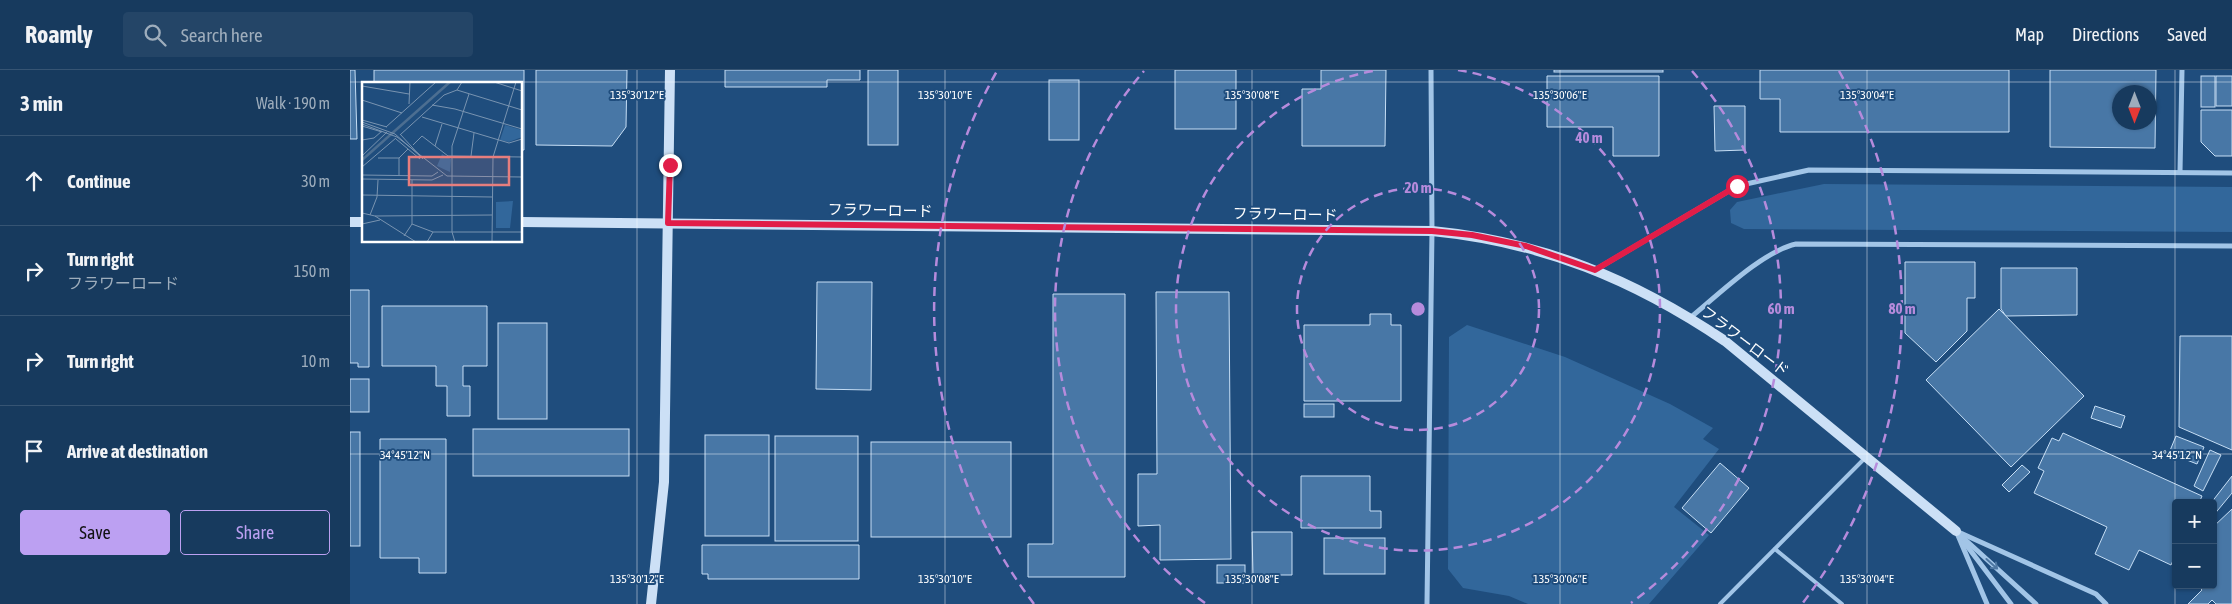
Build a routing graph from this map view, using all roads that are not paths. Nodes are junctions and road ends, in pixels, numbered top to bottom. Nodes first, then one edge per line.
1 (670, 70) edge
2 (1431, 70) edge
3 (2182, 70) edge
4 (2180, 172) junction
5 (2232, 173) edge
6 (522, 222) edge
7 (668, 223) junction
8 (1432, 231) junction
9 (2232, 246) edge
10 (1595, 270) junction
11 (1690, 318) junction
12 (1866, 457) junction
13 (1956, 531) junction
14 (1775, 549) junction
15 (651, 604) edge
16 (1427, 604) edge
17 (1720, 604) edge
18 (1842, 604) edge
19 (1987, 604) edge
20 (2012, 604) edge
21 (2036, 604) edge
22 (2106, 604) edge

1 - 7 street
2 - 8 street
3 - 4 street
4 - 5 street
4 - 10 street
6 - 7 street, フラワーロード
7 - 8 street, フラワーロード
7 - 15 street
8 - 10 street, フラワーロード
8 - 16 street
9 - 11 street
10 - 11 street, フラワーロード
11 - 12 street, フラワーロード
12 - 13 street, フラワーロード
12 - 14 lane
13 - 19 street
13 - 20 street, フラワーロード
13 -> 21 street, フラワーロード
13 - 22 street
14 - 17 lane
14 - 18 lane

